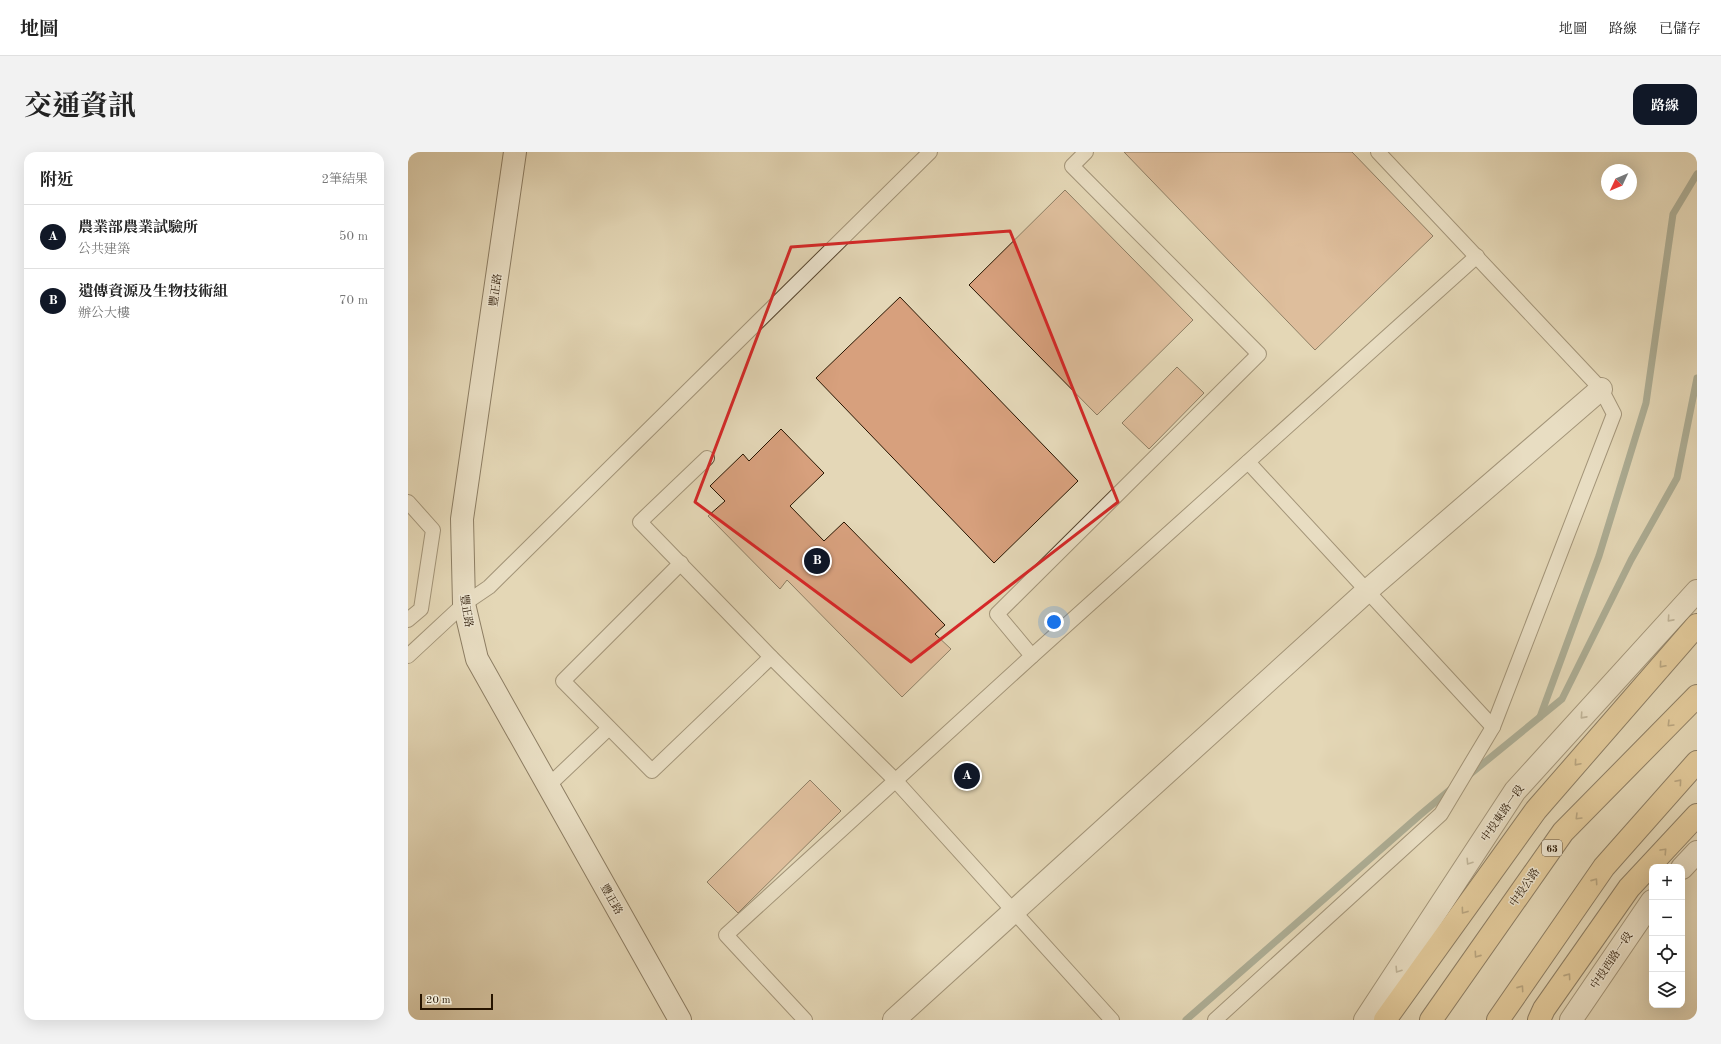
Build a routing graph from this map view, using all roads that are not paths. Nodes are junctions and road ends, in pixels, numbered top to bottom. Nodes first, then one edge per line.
1 (515, 152) edge
2 (930, 152) edge
3 (1086, 152) edge
4 (1378, 152) edge
5 (1477, 256) junction
6 (1601, 389) junction
7 (706, 458) dead end
8 (1248, 462) junction
9 (408, 502) edge
10 (681, 563) junction
11 (1368, 590) junction
12 (1697, 591) edge
13 (464, 604) junction
14 (408, 620) edge
15 (1697, 625) edge
16 (408, 656) edge
17 (771, 656) junction
18 (1032, 656) junction
19 (1697, 696) edge
20 (1493, 727) junction
21 (609, 728) junction
22 (1697, 762) edge
23 (896, 780) junction
24 (548, 786) junction
25 (1697, 815) edge
26 (1697, 852) edge
27 (1685, 865) edge
28 (1649, 904) edge
29 (1014, 912) junction
30 (680, 1020) edge
31 (805, 1020) edge
32 (894, 1020) edge
33 (1112, 1020) edge
34 (1215, 1020) edge
35 (1365, 1020) edge
36 (1385, 1020) edge
37 (1431, 1020) edge
38 (1498, 1020) edge
39 (1539, 1020) edge
40 (1571, 1020) edge

1 - 13 street, 豐正路
2 - 13 lane
3 - 18 lane
4 - 5 lane
5 - 6 lane
5 - 8 lane
6 - 11 street
6 - 20 lane
7 - 10 lane
8 - 11 lane
8 - 18 lane
9 - 14 lane
10 - 17 lane
10 - 21 lane
11 - 20 lane
11 - 29 street
12 -> 35 street, 中投東路一段
13 - 16 lane
13 - 24 street, 豐正路
15 -> 36 main road
17 - 21 lane
17 - 23 lane
18 - 23 lane
19 -> 37 main road, 中投公路 / 63
20 - 34 lane
21 - 24 lane
38 -> 22 main road
23 - 29 lane
23 - 31 lane
24 - 30 street, 豐正路
39 -> 25 main road
26 - 27 street
28 - 40 street, 中投西路一段
29 - 32 street
29 - 33 lane

